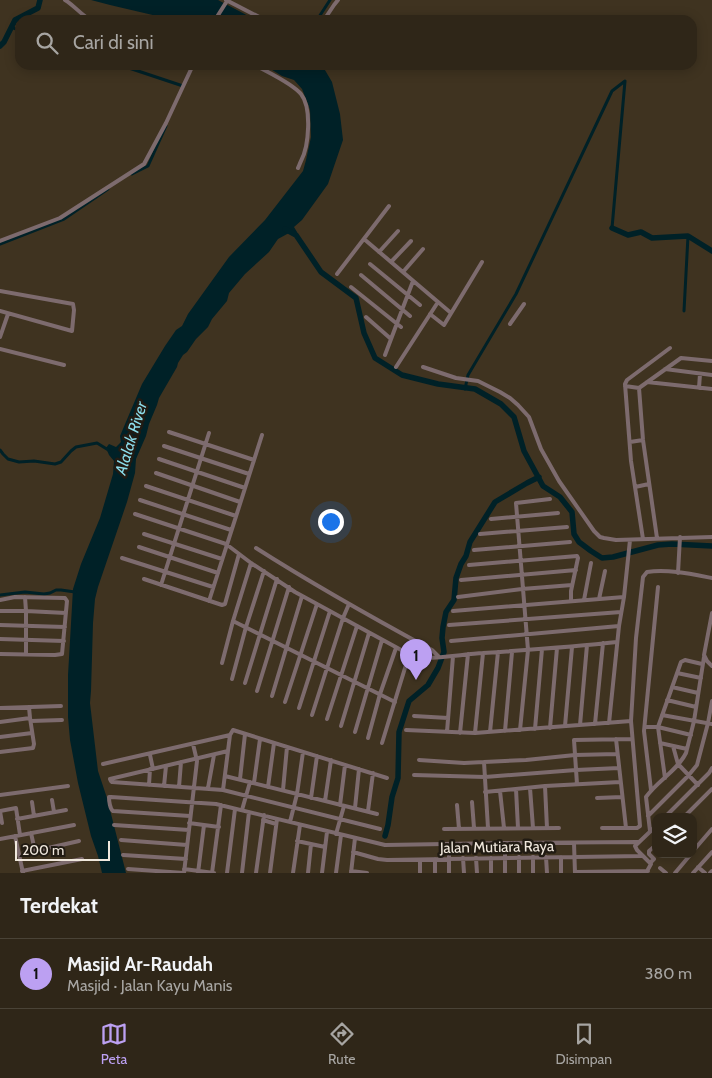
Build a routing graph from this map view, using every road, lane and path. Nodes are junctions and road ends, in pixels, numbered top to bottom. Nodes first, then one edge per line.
1 (65, 0) edge
2 (338, 0) edge
3 (226, 1) edge
4 (83, 15) edge
5 (218, 15) edge
6 (255, 15) edge
7 (327, 15) edge
8 (190, 70) edge
9 (264, 70) edge
10 (299, 165) dead end
11 (389, 206) dead end
12 (398, 231) dead end
13 (364, 238) junction
14 (0, 241) edge
15 (411, 241) dead end
16 (423, 249) dead end
17 (380, 252) junction
18 (391, 262) junction
19 (482, 262) dead end
20 (370, 264) dead end
21 (404, 272) junction
22 (337, 274) dead end
23 (361, 275) dead end
24 (413, 281) junction
25 (351, 287) dead end
26 (0, 291) edge
27 (438, 302) junction
28 (524, 304) dead end
29 (420, 305) dead end
30 (0, 311) edge
31 (451, 313) junction
32 (8, 314) junction
33 (430, 314) junction
34 (410, 316) dead end
35 (366, 317) dead end
36 (510, 324) dead end
37 (401, 327) dead end
38 (0, 337) edge
39 (391, 339) junction
40 (670, 348) dead end
41 (0, 349) edge
42 (385, 355) dead end
43 (712, 361) edge
44 (64, 365) dead end
45 (396, 367) dead end
46 (423, 367) dead end
47 (665, 369) junction
48 (700, 374) junction
49 (712, 375) edge
50 (648, 382) junction
51 (625, 386) junction
52 (639, 388) junction
53 (699, 388) junction
54 (712, 389) edge
55 (169, 432) dead end
56 (209, 433) dead end
57 (262, 435) dead end
58 (643, 440) junction
59 (630, 442) junction
60 (206, 444) junction
61 (164, 446) dead end
62 (159, 458) dead end
63 (202, 458) junction
64 (254, 460) junction
65 (197, 472) junction
66 (156, 473) dead end
67 (249, 474) junction
68 (649, 484) junction
69 (146, 486) dead end
70 (192, 486) junction
71 (634, 487) junction
72 (245, 488) junction
73 (550, 499) dead end
74 (140, 500) dead end
75 (188, 500) junction
76 (240, 502) junction
77 (558, 513) dead end
78 (135, 514) dead end
79 (183, 514) junction
80 (236, 516) junction
81 (517, 516) junction
82 (491, 519) dead end
83 (567, 527) dead end
84 (178, 529) junction
85 (231, 530) junction
86 (518, 532) junction
87 (144, 534) dead end
88 (480, 534) dead end
89 (712, 537) edge
90 (657, 538) junction
91 (643, 539) junction
92 (680, 539) junction
93 (630, 540) junction
94 (570, 542) dead end
95 (174, 543) junction
96 (226, 544) junction
97 (520, 546) junction
98 (139, 547) dead end
99 (256, 548) dead end
100 (474, 550) dead end
101 (239, 554) junction
102 (169, 557) junction
103 (122, 558) dead end
104 (222, 559) junction
105 (520, 560) junction
106 (251, 563) junction
107 (591, 563) dead end
108 (469, 565) dead end
109 (576, 570) junction
110 (165, 571) junction
111 (264, 571) junction
112 (605, 571) dead end
113 (218, 572) junction
114 (678, 573) junction
115 (521, 575) junction
116 (712, 578) edge
117 (144, 579) dead end
118 (277, 579) junction
119 (460, 580) dead end
120 (161, 585) junction
121 (572, 585) junction
122 (214, 587) junction
123 (290, 587) junction
124 (658, 588) dead end
125 (522, 589) junction
126 (302, 596) junction
127 (25, 597) junction
128 (458, 597) dead end
129 (624, 597) junction
130 (599, 599) junction
131 (0, 600) edge
132 (571, 600) junction
133 (584, 600) junction
134 (209, 601) junction
135 (317, 604) junction
136 (349, 604) junction
137 (524, 604) junction
138 (0, 611) edge
139 (26, 611) junction
140 (453, 611) dead end
141 (66, 612) junction
142 (330, 612) junction
143 (621, 612) junction
144 (712, 613) edge
145 (342, 618) junction
146 (525, 620) junction
147 (233, 621) junction
148 (0, 625) edge
149 (449, 625) dead end
150 (26, 626) junction
151 (357, 626) junction
152 (619, 626) junction
153 (65, 627) junction
154 (246, 627) junction
155 (369, 633) junction
156 (260, 634) junction
157 (526, 634) junction
158 (0, 640) edge
159 (26, 640) junction
160 (382, 640) junction
161 (451, 640) dead end
162 (64, 641) junction
163 (273, 641) junction
164 (617, 642) junction
165 (602, 644) junction
166 (587, 646) junction
167 (287, 647) junction
168 (572, 647) junction
169 (396, 648) junction
170 (557, 648) junction
171 (542, 649) junction
172 (528, 650) junction
173 (498, 652) junction
174 (512, 652) junction
175 (483, 653) junction
176 (0, 654) edge
177 (26, 654) junction
178 (300, 654) junction
179 (468, 654) junction
180 (409, 655) junction
181 (451, 656) junction
182 (440, 657) junction
183 (704, 657) junction
184 (314, 662) junction
185 (222, 663) dead end
186 (702, 664) junction
187 (712, 666) edge
188 (327, 668) junction
189 (677, 673) junction
190 (342, 675) junction
191 (701, 678) junction
192 (232, 679) dead end
193 (355, 682) junction
194 (245, 683) dead end
195 (672, 687) junction
196 (368, 688) junction
197 (257, 691) dead end
198 (698, 693) junction
199 (380, 694) junction
200 (272, 696) dead end
201 (667, 700) junction
202 (712, 701) edge
203 (285, 702) dead end
204 (395, 702) junction
205 (61, 706) dead end
206 (29, 707) junction
207 (696, 707) junction
208 (0, 708) edge
209 (299, 708) dead end
210 (312, 715) dead end
211 (662, 715) junction
212 (414, 716) dead end
213 (448, 718) junction
214 (327, 719) dead end
215 (31, 720) junction
216 (62, 720) dead end
217 (630, 721) junction
218 (694, 721) junction
219 (0, 722) edge
220 (609, 723) junction
221 (595, 724) junction
222 (710, 724) edge
223 (580, 725) junction
224 (341, 726) dead end
225 (565, 726) junction
226 (645, 726) junction
227 (658, 727) junction
228 (550, 728) junction
229 (535, 729) junction
230 (406, 730) dead end
231 (520, 730) junction
232 (505, 731) junction
233 (355, 732) dead end
234 (447, 732) junction
235 (490, 732) junction
236 (32, 733) junction
237 (460, 733) junction
238 (476, 733) junction
239 (245, 734) junction
240 (230, 735) junction
241 (691, 735) junction
242 (0, 737) edge
243 (260, 738) junction
244 (368, 738) dead end
245 (631, 738) junction
246 (616, 740) junction
247 (274, 743) junction
248 (382, 743) dead end
249 (660, 743) junction
250 (193, 744) junction
251 (673, 746) junction
252 (288, 747) junction
253 (687, 749) junction
254 (228, 751) junction
255 (0, 752) edge
256 (303, 752) junction
257 (150, 754) junction
258 (617, 754) junction
259 (214, 755) junction
260 (575, 755) junction
261 (317, 756) junction
262 (196, 758) junction
263 (331, 760) junction
264 (419, 760) dead end
265 (181, 762) junction
266 (484, 762) junction
267 (104, 764) dead end
268 (678, 764) junction
269 (345, 765) junction
270 (166, 766) junction
271 (619, 768) junction
272 (712, 768) edge
273 (151, 769) junction
274 (359, 769) junction
275 (576, 770) junction
276 (373, 773) junction
277 (414, 775) dead end
278 (225, 776) junction
279 (688, 776) junction
280 (485, 777) junction
281 (387, 778) dead end
282 (665, 778) junction
283 (240, 780) junction
284 (252, 782) junction
285 (620, 782) junction
286 (577, 784) junction
287 (149, 785) junction
288 (698, 785) junction
289 (68, 786) dead end
290 (164, 786) junction
291 (545, 786) junction
292 (179, 787) junction
293 (194, 787) junction
294 (268, 787) junction
295 (208, 788) junction
296 (530, 788) junction
297 (516, 789) junction
298 (712, 789) edge
299 (223, 790) junction
300 (283, 790) junction
301 (651, 790) junction
302 (500, 791) junction
303 (486, 792) junction
304 (297, 794) junction
305 (0, 795) edge
306 (246, 796) junction
307 (622, 797) junction
308 (646, 797) junction
309 (311, 798) junction
310 (597, 798) dead end
311 (637, 798) junction
312 (52, 800) dead end
313 (325, 801) junction
314 (32, 802) dead end
315 (192, 802) junction
316 (472, 802) dead end
317 (221, 805) junction
318 (342, 805) junction
319 (457, 805) dead end
320 (293, 808) junction
321 (354, 808) junction
322 (235, 809) junction
323 (66, 810) dead end
324 (242, 810) junction
325 (368, 811) junction
326 (54, 812) junction
327 (249, 812) junction
328 (669, 813) edge
329 (688, 813) edge
330 (377, 814) dead end
331 (34, 816) junction
332 (190, 816) junction
333 (648, 816) junction
334 (263, 818) junction
335 (17, 819) junction
336 (277, 819) junction
337 (340, 820) junction
338 (290, 822) junction
339 (2, 823) dead end
340 (189, 823) junction
341 (276, 824) junction
342 (74, 825) dead end
343 (114, 825) dead end
344 (204, 825) junction
345 (300, 825) junction
346 (219, 827) junction
347 (474, 828) junction
348 (488, 828) junction
349 (504, 828) junction
350 (518, 828) junction
351 (533, 828) junction
352 (547, 828) junction
353 (558, 828) dead end
354 (602, 828) dead end
355 (626, 828) junction
356 (380, 829) dead end
357 (444, 829) dead end
358 (459, 829) junction
359 (189, 830) junction
360 (711, 831) edge
361 (327, 832) junction
362 (650, 832) joint
363 (31, 833) junction
364 (18, 835) junction
365 (338, 835) junction
366 (355, 838) junction
367 (0, 839) edge
368 (121, 840) dead end
369 (297, 841) junction
370 (79, 842) dead end
371 (638, 842) junction
372 (505, 843) junction
373 (574, 843) junction
374 (311, 844) junction
375 (449, 844) junction
376 (187, 845) junction
377 (325, 847) junction
378 (697, 847) edge
379 (353, 852) junction
380 (123, 855) dead end
381 (711, 855) edge
382 (642, 856) junction
383 (505, 857) junction
384 (519, 857) junction
385 (533, 857) junction
386 (546, 857) junction
387 (561, 857) junction
388 (575, 857) junction
389 (449, 858) junction
390 (463, 858) junction
391 (476, 858) junction
392 (491, 858) junction
393 (653, 858) edge
394 (687, 858) edge
395 (82, 859) dead end
396 (186, 859) junction
397 (435, 859) junction
398 (420, 860) junction
399 (650, 863) junction
400 (698, 867) junction
401 (660, 868) dead end
402 (128, 869) dead end
403 (23, 872) edge
404 (184, 872) edge
405 (198, 872) edge
406 (351, 872) edge
407 (575, 872) edge
408 (631, 872) edge
409 (647, 872) edge
410 (677, 872) edge
411 (213, 873) edge
412 (227, 873) edge
413 (242, 873) edge
414 (256, 873) edge
415 (270, 873) edge
416 (293, 873) edge
417 (308, 873) edge
418 (322, 873) edge
419 (336, 873) edge
420 (367, 873) edge
421 (420, 873) edge
422 (435, 873) edge
423 (449, 873) edge
424 (464, 873) edge
425 (477, 873) edge
426 (491, 873) edge
427 (505, 873) edge
428 (519, 873) edge
429 (533, 873) edge
430 (546, 873) edge
431 (561, 873) edge
432 (666, 873) edge
433 (693, 873) edge
434 (705, 873) edge

1 - 4 street
2 - 7 street
3 - 5 street
3 - 6 street
8 - 14 street
9 - 10 street
11 - 13 street
12 - 17 street
13 - 17 street
13 - 22 street
15 - 18 street
16 - 21 street
17 - 18 street
18 - 21 street
19 - 31 street
20 - 29 street
21 - 24 street
23 - 34 street
24 - 27 street
24 - 39 street
25 - 37 street
26 - 32 street
27 - 31 street
27 - 33 street
28 - 36 street
30 - 32 street
31 - 33 street
32 - 38 street
33 - 45 street
35 - 39 street
39 - 42 street
40 - 51 street
41 - 44 street
43 - 47 street
46 - 93 street
47 - 48 street
47 - 50 street
48 - 49 street
48 - 53 street
50 - 52 street
50 - 53 street
51 - 52 street
51 - 59 street
52 - 58 street
53 - 54 street
55 - 60 street
56 - 60 street
57 - 64 street
58 - 59 street
58 - 68 street
59 - 71 street
60 - 63 street
60 - 64 street
61 - 63 street
62 - 65 street
63 - 65 street
63 - 67 street
64 - 67 street
65 - 70 street
65 - 72 street
66 - 70 street
67 - 72 street
68 - 71 street
68 - 90 street
69 - 75 street
70 - 75 street
70 - 76 street
71 - 91 street
72 - 76 street
73 - 81 street
74 - 79 street
75 - 79 street
75 - 80 street
76 - 80 street
77 - 81 street
78 - 84 street
79 - 84 street
79 - 85 street
80 - 85 street
81 - 82 street
81 - 86 street
83 - 86 street
84 - 95 street
84 - 96 street
85 - 96 street
86 - 88 street
86 - 97 street
87 - 95 street
89 - 92 street
90 - 91 street
90 - 92 street
91 - 93 street
92 - 114 street
93 - 129 street
94 - 97 street
95 - 102 street
95 - 104 street
96 - 101 street
96 - 104 street
97 - 100 street
97 - 105 street
98 - 102 street
99 - 136 street
101 - 106 street
101 - 134 street
102 - 110 street
102 - 113 street
103 - 110 street
104 - 113 street
105 - 108 street
105 - 109 street
105 - 115 street
106 - 111 street
106 - 147 street
107 - 133 street
109 - 115 street
109 - 121 street
110 - 120 street
110 - 122 street
111 - 118 street
111 - 154 street
112 - 130 street
113 - 122 street
114 - 116 street
114 - 217 street
115 - 119 street
115 - 125 street
117 - 120 street
118 - 123 street
118 - 156 street
120 - 134 street
121 - 125 street
121 - 132 street
122 - 134 street
123 - 126 street
123 - 163 street
124 - 226 street
125 - 128 street
125 - 137 street
126 - 135 street
126 - 167 street
127 - 131 street
127 - 139 street
127 - 141 street
129 - 130 street
129 - 143 street
130 - 133 street
132 - 133 street
132 - 137 street
135 - 142 street
135 - 178 street
136 - 145 street
136 - 182 street
137 - 140 street
137 - 146 street
138 - 139 street
139 - 141 street
139 - 150 street
141 - 153 street
142 - 145 street
142 - 184 street
143 - 146 street
143 - 152 street
144 - 183 street
145 - 151 street
145 - 188 street
146 - 149 street
146 - 157 street
147 - 154 street
147 - 185 street
148 - 150 street
150 - 153 street
150 - 159 street
151 - 155 street
151 - 190 street
152 - 157 street
152 - 164 street
153 - 162 street
154 - 156 street
154 - 192 street
155 - 160 street
155 - 193 street
156 - 163 street
156 - 194 street
157 - 161 street
157 - 172 street
158 - 159 street
159 - 162 street
159 - 177 street
160 - 169 street
160 - 196 street
162 - 177 street
163 - 167 street
163 - 197 street
164 - 165 street
164 - 220 street
165 - 166 street
165 - 221 street
166 - 168 street
166 - 223 street
167 - 178 street
167 - 200 street
168 - 170 street
168 - 225 street
169 - 180 street
169 - 199 street
170 - 171 street
170 - 228 street
171 - 172 street
171 - 229 street
172 - 174 street
172 - 231 street
173 - 174 street
173 - 175 street
173 - 235 street
174 - 232 street
175 - 179 street
175 - 238 street
176 - 177 street
178 - 184 street
178 - 203 street
179 - 181 street
179 - 237 street
180 - 182 street
180 - 204 street
181 - 182 street
181 - 213 street
183 - 186 street
183 - 187 street
184 - 188 street
184 - 209 street
186 - 189 street
186 - 191 street
188 - 190 street
188 - 210 street
189 - 191 street
189 - 195 street
190 - 193 street
190 - 214 street
191 - 198 street
193 - 196 street
193 - 224 street
195 - 198 street
195 - 201 street
196 - 199 street
196 - 233 street
198 - 207 street
199 - 204 street
199 - 244 street
201 - 207 street
201 - 211 street
202 - 222 street
204 - 248 street
205 - 206 street
206 - 208 street
206 - 215 street
207 - 218 street
211 - 218 street
211 - 227 street
212 - 213 street
213 - 234 street
215 - 216 street
215 - 219 street
215 - 236 street
217 - 220 street
217 - 245 street
218 - 222 street
218 - 241 street
220 - 221 street
221 - 223 street
222 - 279 street
223 - 225 street
225 - 228 street
226 - 227 street
226 - 301 street
227 - 241 street
227 - 249 street
228 - 229 street
229 - 231 street
230 - 234 street
231 - 232 street
232 - 235 street
234 - 237 street
235 - 238 street
236 - 242 street
236 - 255 street
237 - 238 street
239 - 240 street
239 - 243 street
239 - 283 street
240 - 250 street
240 - 254 street
241 - 253 street
243 - 247 street
243 - 284 street
245 - 246 street
245 - 311 street
246 - 258 street
246 - 260 street
247 - 252 street
247 - 294 street
249 - 251 street
249 - 282 street
250 - 257 street
250 - 262 street
251 - 253 street
251 - 268 street
252 - 256 street
252 - 300 street
253 - 268 street
254 - 259 street
254 - 278 street
256 - 261 street
256 - 304 street
257 - 267 street
257 - 273 street
258 - 260 street
258 - 271 street
259 - 262 street
259 - 295 street
260 - 266 street
260 - 275 street
261 - 263 street
261 - 309 street
262 - 265 street
262 - 293 street
263 - 269 street
263 - 313 street
264 - 266 street
265 - 270 street
265 - 292 street
266 - 280 street
268 - 279 street
268 - 282 street
269 - 274 street
269 - 318 street
270 - 273 street
270 - 290 street
271 - 275 street
271 - 285 street
272 - 288 street
273 - 287 street
273 - 287 street
274 - 276 street
274 - 321 street
275 - 280 street
275 - 286 street
276 - 281 street
276 - 325 street
277 - 280 street
278 - 283 street
278 - 299 street
279 - 288 street
279 - 333 street
280 - 303 street
282 - 301 street
283 - 284 street
284 - 294 street
284 - 306 street
285 - 286 street
285 - 307 street
286 - 291 street
287 - 290 street
288 - 328 street
289 - 305 street
290 - 292 street
291 - 296 street
291 - 352 street
292 - 293 street
293 - 295 street
293 - 315 street
294 - 300 street
295 - 299 street
296 - 297 street
296 - 351 street
297 - 302 street
297 - 350 street
298 - 329 street
299 - 306 street
300 - 304 street
301 - 308 street
302 - 303 street
302 - 349 street
303 - 348 street
304 - 309 street
304 - 320 street
306 - 320 street
306 - 324 street
307 - 310 street
307 - 355 street
308 - 311 street
308 - 333 street
309 - 313 street
311 - 355 street
312 - 326 street
313 - 318 street
314 - 331 street
315 - 317 street
315 - 332 street
315 - 332 street
316 - 347 street
317 - 322 street
317 - 346 street
318 - 321 street
318 - 337 street
319 - 358 street
320 - 337 street
320 - 338 street
321 - 325 street
322 - 324 street
322 - 412 street
323 - 326 street
324 - 327 street
325 - 330 street
326 - 331 street
327 - 334 street
327 - 413 street
331 - 335 street
332 - 340 street
333 - 362 street
334 - 336 street
334 - 341 street
334 - 414 street
335 - 339 street
335 - 364 street
336 - 338 street
336 - 341 street
337 - 356 street
337 - 365 street
338 - 345 street
340 - 344 street
340 - 359 street
341 - 415 street
342 - 363 street
343 - 359 street
344 - 346 street
344 - 405 street
345 - 361 street
345 - 369 street
346 - 411 street
347 - 348 street
347 - 358 street
348 - 349 street
349 - 350 street
350 - 351 street
351 - 352 street
352 - 353 street
354 - 355 street
357 - 358 street
359 - 376 street
360 - 378 street
361 - 365 street
361 - 377 street
362 - 371 street
363 - 364 street
363 - 370 street
364 - 367 street
364 - 403 street
365 - 366 street
365 - 419 street
366 - 375 street
366 - 379 street
368 - 376 street
369 - 374 street
369 - 416 street
371 - 373 street
371 - 382 street
372 - 373 street
372 - 375 street
372 - 383 street
373 - 388 street
374 - 377 street
374 - 417 street
375 - 389 street
376 - 396 street
377 - 418 street
379 - 398 street, Jalan Mutiara Raya
379 - 406 street
380 - 396 street
381 - 400 street
382 - 388 street, Jalan Mutiara Raya
382 - 399 street
383 - 384 street, Jalan Mutiara Raya
383 - 392 street, Jalan Mutiara Raya
383 - 427 street
384 - 385 street, Jalan Mutiara Raya
384 - 428 street
385 - 386 street, Jalan Mutiara Raya
385 - 429 street
386 - 387 street, Jalan Mutiara Raya
386 - 430 street
387 - 388 street, Jalan Mutiara Raya
387 - 431 street
388 - 407 street
389 - 390 street, Jalan Mutiara Raya
389 - 397 street, Jalan Mutiara Raya
389 - 423 street
390 - 391 street, Jalan Mutiara Raya
390 - 424 street
391 - 392 street, Jalan Mutiara Raya
391 - 425 street
392 - 426 street
393 - 399 street
394 - 410 street
395 - 403 street
396 - 404 street
397 - 398 street, Jalan Mutiara Raya
397 - 422 street
398 - 421 street
399 - 409 street
400 - 433 street
400 - 434 street
401 - 432 street
402 - 404 street
404 - 405 street
405 - 411 street
406 - 420 street
407 - 408 street
408 - 409 street

